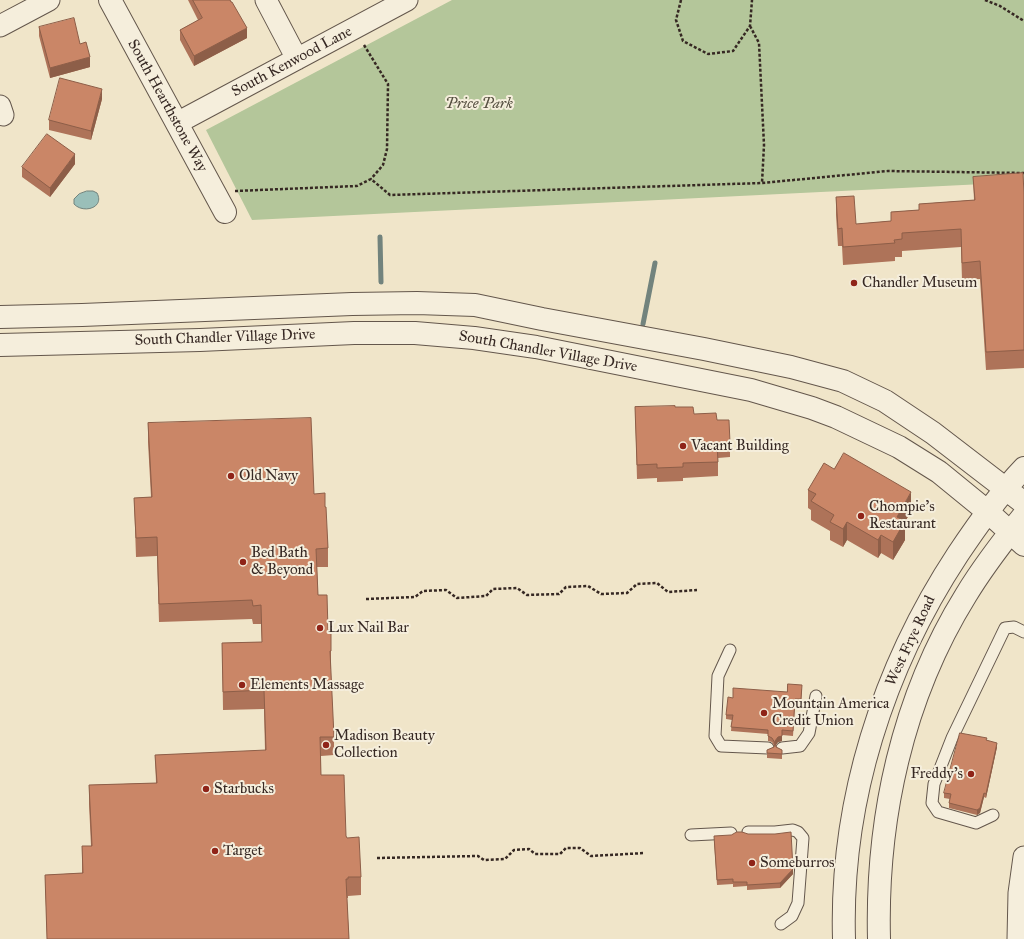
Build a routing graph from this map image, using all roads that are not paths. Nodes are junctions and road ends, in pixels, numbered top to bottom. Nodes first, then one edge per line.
1 (49, 0) edge
2 (110, 0) edge
3 (266, 0) edge
4 (407, 0) edge
5 (0, 26) edge
6 (296, 59) junction
7 (176, 123) junction
8 (221, 205) road end
9 (0, 317) edge
10 (0, 345) edge
11 (1024, 468) edge
12 (996, 500) junction
13 (1020, 523) edge
14 (1024, 632) edge
15 (730, 650) dead end
16 (816, 696) dead end
17 (768, 748) edge
18 (782, 748) edge
19 (993, 815) dead end
20 (748, 832) edge
21 (731, 833) edge
22 (691, 834) dead end
23 (1024, 856) edge
24 (781, 924) dead end
25 (844, 939) edge
26 (879, 939) edge
27 (1018, 939) edge

1 - 5 street
2 - 7 street, South Hearthstone Way
3 - 6 street
4 - 6 street, South Kenwood Lane
6 - 7 street, South Kenwood Lane
7 - 8 street, South Hearthstone Way
9 - 12 street, South Chandler Village Drive
10 - 12 street, South Chandler Village Drive
11 - 12 street
12 - 13 street, South Chandler Village Drive
12 - 13 street, South Chandler Village Drive
12 - 25 street, West Frye Road
13 - 26 street, West Frye Road
14 - 19 lane
15 - 17 lane
16 - 18 lane
20 - 24 lane
21 - 22 lane
23 - 27 street

